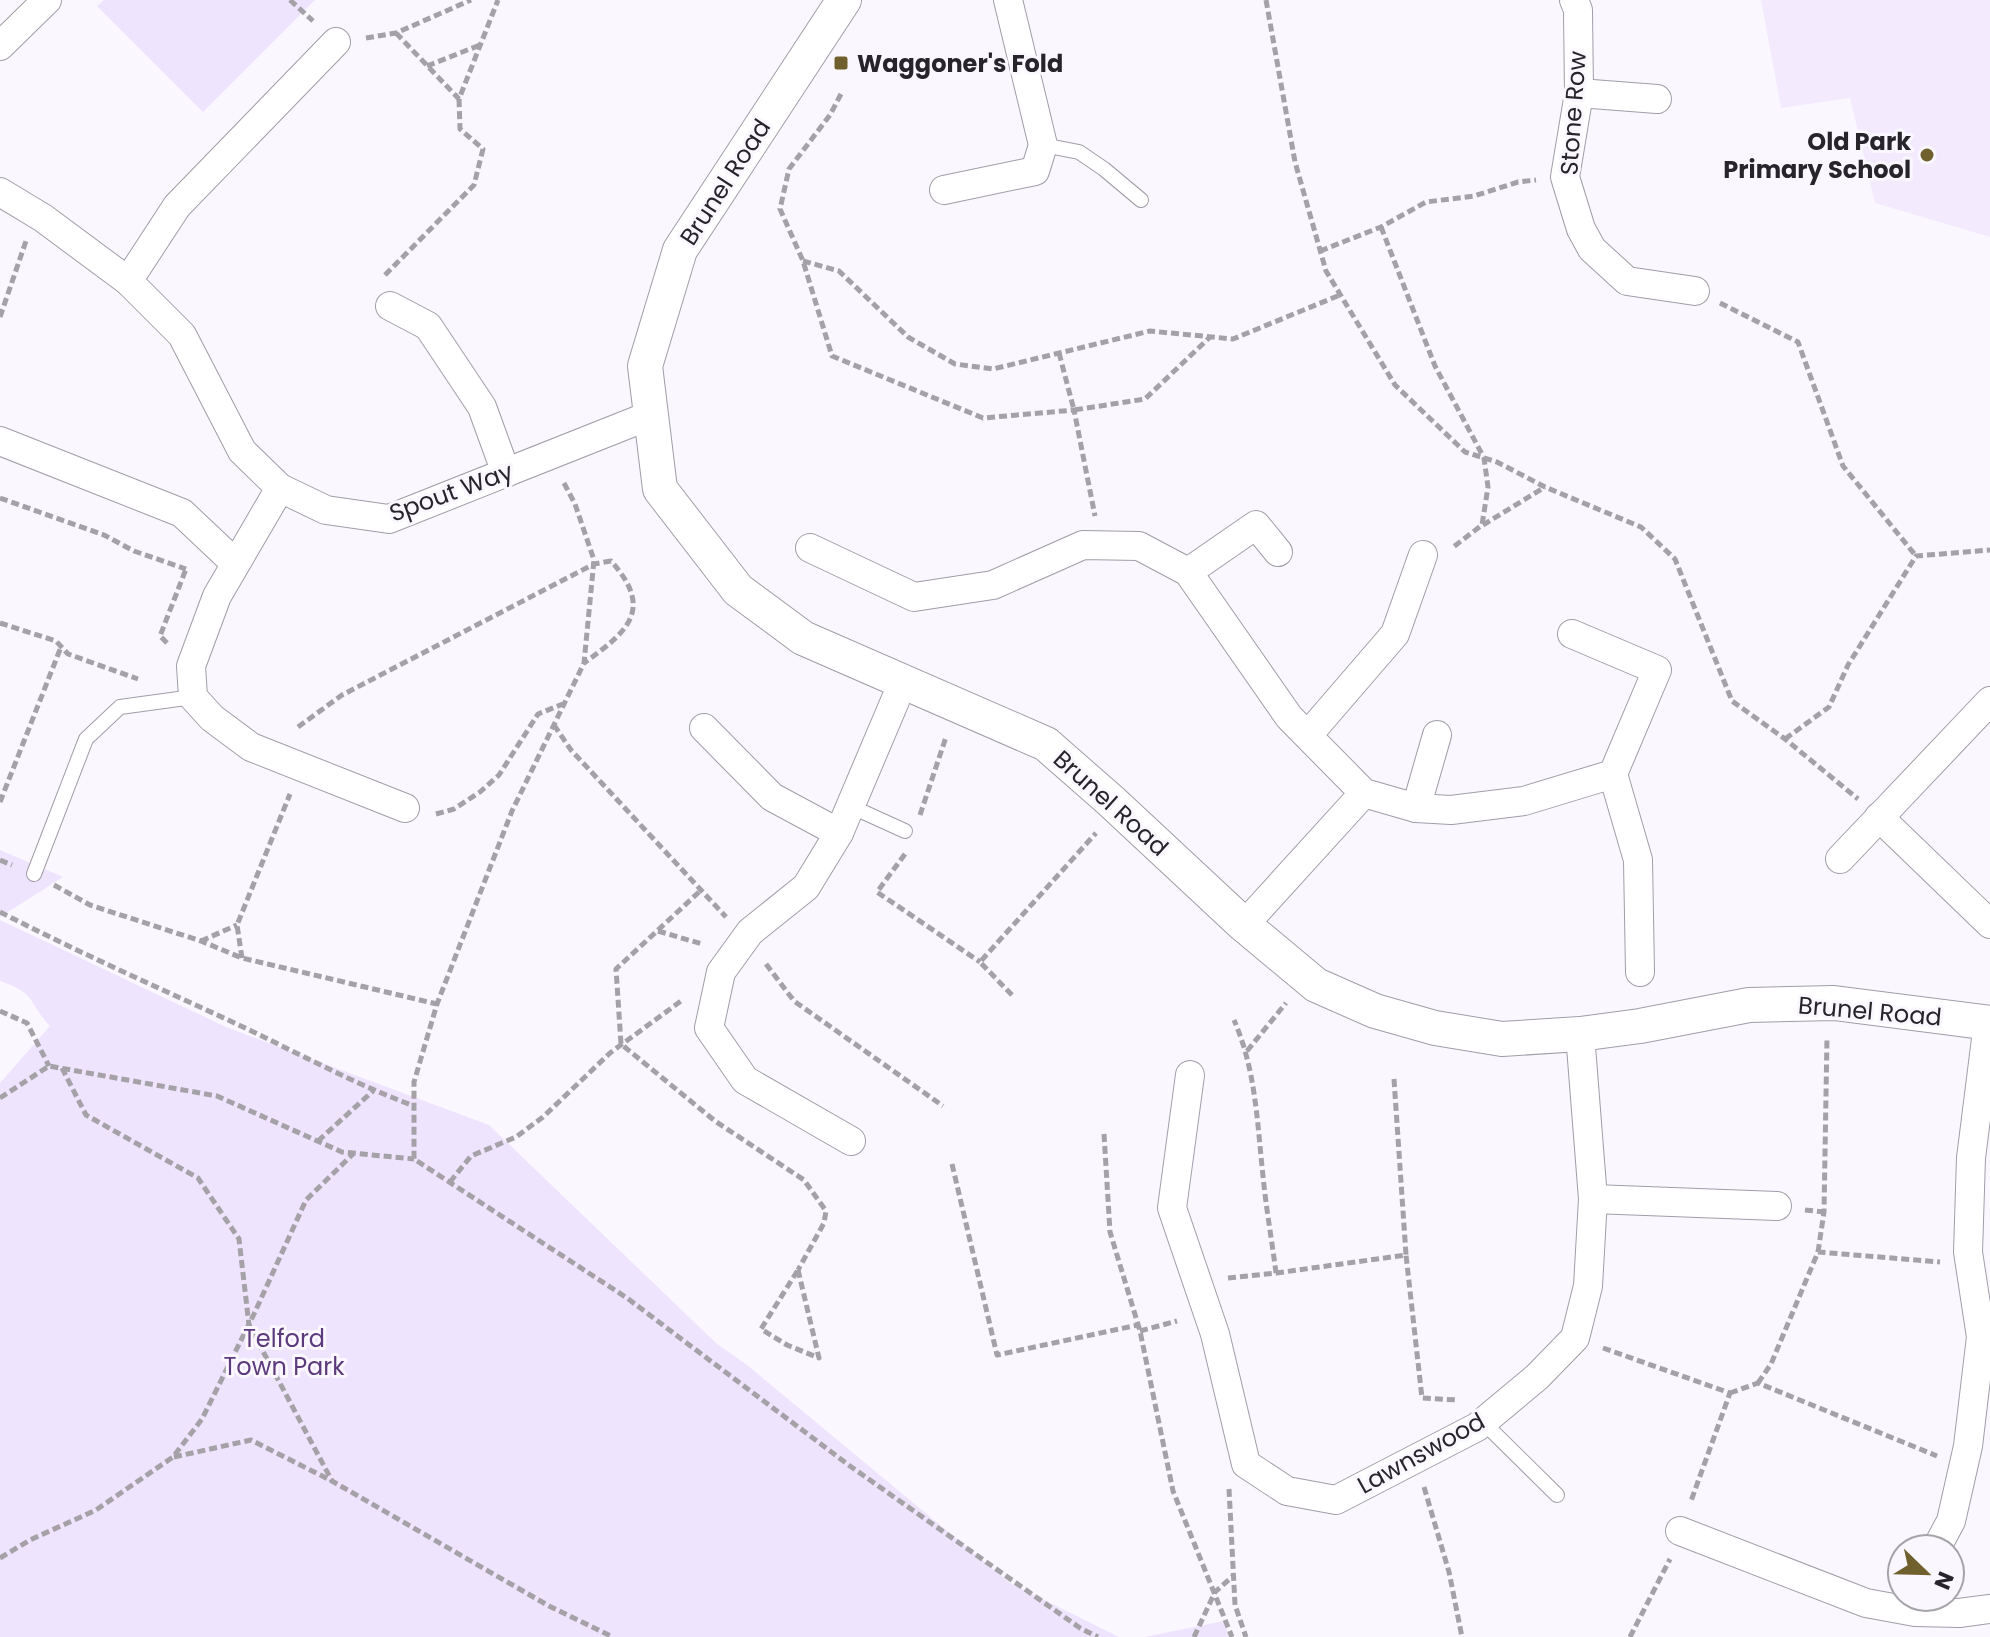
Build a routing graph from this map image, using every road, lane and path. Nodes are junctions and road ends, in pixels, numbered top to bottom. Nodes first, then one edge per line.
1 (47, 0) edge
2 (290, 0) edge
3 (471, 0) edge
4 (498, 0) edge
5 (844, 0) edge
6 (1008, 0) edge
7 (1266, 0) edge
8 (1574, 0) edge
9 (396, 33) junction
10 (336, 42) junction
11 (480, 45) junction
12 (0, 46) edge
13 (427, 66) junction
14 (1579, 93) junction
15 (841, 94) dead end
16 (459, 99) junction
17 (1657, 99) dead end
18 (1043, 145) junction
19 (1565, 177) junction
20 (944, 190) dead end
21 (0, 192) edge
22 (1141, 200) dead end
23 (35, 213) junction
24 (1381, 227) junction
25 (1320, 251) junction
26 (803, 261) junction
27 (128, 281) junction
28 (1695, 291) joint
29 (1340, 295) junction
30 (390, 306) joint
31 (0, 317) edge
32 (1210, 337) junction
33 (1059, 353) junction
34 (1074, 410) junction
35 (651, 415) junction
36 (0, 441) edge
37 (550, 456) junction
38 (1484, 458) junction
39 (506, 473) junction
40 (1545, 487) junction
41 (280, 488) junction
42 (0, 498) edge
43 (1482, 525) junction
44 (1101, 546) junction
45 (810, 548) dead end
46 (1990, 550) edge
47 (1278, 552) dead end
48 (1423, 555) joint
49 (1916, 556) junction
50 (235, 563) junction
51 (594, 564) junction
52 (186, 569) dead end
53 (1188, 572) junction
54 (0, 623) edge
55 (1572, 634) dead end
56 (61, 647) junction
57 (584, 663) junction
58 (903, 682) junction
59 (193, 697) junction
60 (1990, 701) edge
61 (158, 702) junction
62 (564, 704) junction
63 (554, 724) junction
64 (298, 727) dead end
65 (704, 728) dead end
66 (1308, 735) junction
67 (1437, 735) dead end
68 (1785, 739) junction
69 (301, 767) junction
70 (1613, 774) junction
71 (1364, 793) junction
72 (0, 802) edge
73 (850, 806) junction
74 (405, 808) joint
75 (1118, 808) junction
76 (1416, 808) junction
77 (1879, 817) junction
78 (905, 831) dead end
79 (839, 833) junction
80 (1840, 859) dead end
81 (0, 860) edge
82 (34, 874) junction
83 (0, 912) edge
84 (1990, 924) edge
85 (237, 925) junction
86 (1244, 925) junction
87 (657, 931) dead end
88 (745, 938) junction
89 (201, 941) junction
90 (242, 958) junction
91 (724, 967) junction
92 (1640, 972) dead end
93 (1307, 977) junction
94 (1012, 995) dead end
95 (1827, 1003) junction
96 (437, 1004) junction
97 (0, 1011) edge
98 (1234, 1020) dead end
99 (1989, 1023) edge
100 (1580, 1034) junction
101 (1247, 1051) junction
102 (49, 1066) junction
103 (62, 1068) junction
104 (1190, 1075) dead end
105 (1394, 1079) dead end
106 (373, 1091) junction
107 (0, 1098) edge
108 (414, 1106) junction
109 (943, 1106) dead end
110 (1104, 1134) dead end
111 (318, 1141) junction
112 (851, 1141) dead end
113 (353, 1154) junction
114 (414, 1159) junction
115 (952, 1164) dead end
116 (450, 1182) junction
117 (1593, 1199) junction
118 (1777, 1206) dead end
119 (1818, 1252) junction
120 (1406, 1255) junction
121 (1976, 1257) edge
122 (1276, 1273) junction
123 (1197, 1282) junction
124 (1208, 1312) junction
125 (249, 1325) junction
126 (1139, 1328) junction
127 (1986, 1337) edge
128 (1575, 1338) junction
129 (819, 1358) joint
130 (1758, 1383) junction
131 (1730, 1393) junction
132 (1487, 1419) junction
133 (173, 1457) junction
134 (1416, 1458) junction
135 (1246, 1464) junction
136 (1963, 1466) junction
137 (332, 1481) junction
138 (1557, 1495) dead end
139 (1680, 1531) junction
140 (1945, 1533) edge
141 (0, 1558) edge
142 (1234, 1575) junction
143 (1215, 1592) junction
144 (1886, 1603) edge
145 (1990, 1609) edge
146 (1966, 1612) edge
147 (613, 1637) edge
148 (1098, 1637) edge
149 (1194, 1637) edge
150 (1232, 1637) edge
151 (1246, 1637) edge
152 (1462, 1637) edge
153 (1630, 1637) edge

1 - 12 street
2 - 10 path
3 - 9 path
4 - 11 path
5 - 35 street, Brunel Road
6 - 18 street
7 - 25 path
8 - 14 street, Stone Row
9 - 10 path
9 - 13 path
10 - 27 street
11 - 13 path
11 - 16 path
13 - 16 path
14 - 17 street
14 - 19 street, Stone Row
15 - 26 path
16 - 30 path
18 - 20 street
18 - 22 lane
19 - 24 path
19 - 28 street, Stone Row
21 - 23 street, Spout Way
23 - 27 street, Spout Way
23 - 31 path
24 - 25 path
24 - 38 path
25 - 29 path
26 - 33 path
26 - 34 path
27 - 41 street, Spout Way
28 - 49 path
29 - 32 path
29 - 38 path
30 - 39 street
32 - 33 path
32 - 34 path
33 - 34 path
34 - 44 path
35 - 37 street, Spout Way
35 - 58 street, Brunel Road
36 - 50 street
37 - 39 street, Spout Way
37 - 51 path
38 - 40 path
38 - 43 path
39 - 41 street, Spout Way
40 - 43 path
40 - 68 path
41 - 50 street
42 - 52 path
43 - 48 path
44 - 45 street
44 - 53 street
46 - 49 path
47 - 53 street
48 - 66 street
49 - 68 path
50 - 59 street
51 - 57 path
51 - 57 path
51 - 64 path
53 - 66 street
54 - 56 path
55 - 70 street
56 - 61 path
56 - 72 path
57 - 62 path
58 - 73 street
58 - 75 street, Brunel Road
59 - 61 lane
59 - 69 street
60 - 77 street
61 - 82 lane
62 - 63 path
62 - 74 path
63 - 88 path
63 - 96 path
65 - 79 street
66 - 71 street
67 - 76 street
68 - 77 path
69 - 74 street
69 - 85 path
70 - 76 street
70 - 92 street
71 - 76 street
71 - 86 street
73 - 78 lane
73 - 79 street
75 - 86 street, Brunel Road
75 - 94 path
77 - 80 street
77 - 84 street
79 - 88 street
81 - 82 path
82 - 89 path
83 - 106 path
85 - 89 path
85 - 90 path
86 - 93 street, Brunel Road
87 - 91 path
88 - 91 street
88 - 109 path
89 - 90 path
90 - 96 path
91 - 112 street
91 - 116 path
93 - 100 street, Brunel Road
93 - 101 path
95 - 99 street, Brunel Road
95 - 100 street, Brunel Road
95 - 119 path
96 - 108 path
97 - 102 path
98 - 101 path
99 - 121 street
100 - 117 street
101 - 122 path
102 - 103 path
102 - 107 path
103 - 111 path
103 - 125 path
104 - 123 street
105 - 120 path
106 - 108 path
106 - 111 path
108 - 114 path
110 - 126 path
111 - 113 path
113 - 114 path
113 - 125 path
114 - 116 path
115 - 126 path
116 - 148 path
117 - 118 street
117 - 128 street
119 - 121 path
119 - 130 path
120 - 122 path
120 - 132 path
121 - 127 street
122 - 123 path
123 - 124 street
124 - 126 path
124 - 135 street
125 - 133 path
125 - 137 path
126 - 143 path
127 - 136 street
128 - 131 path
128 - 132 street, Lawnswood
129 - 129 path
130 - 131 path
130 - 136 path
131 - 139 path
132 - 134 street, Lawnswood
132 - 138 lane
133 - 137 path
133 - 141 path
134 - 135 street, Lawnswood
134 - 152 path
135 - 142 path
136 - 140 street
137 - 147 path
139 - 144 street
139 - 153 path
142 - 143 path
142 - 151 path
143 - 149 path
143 - 150 path
145 - 146 street

